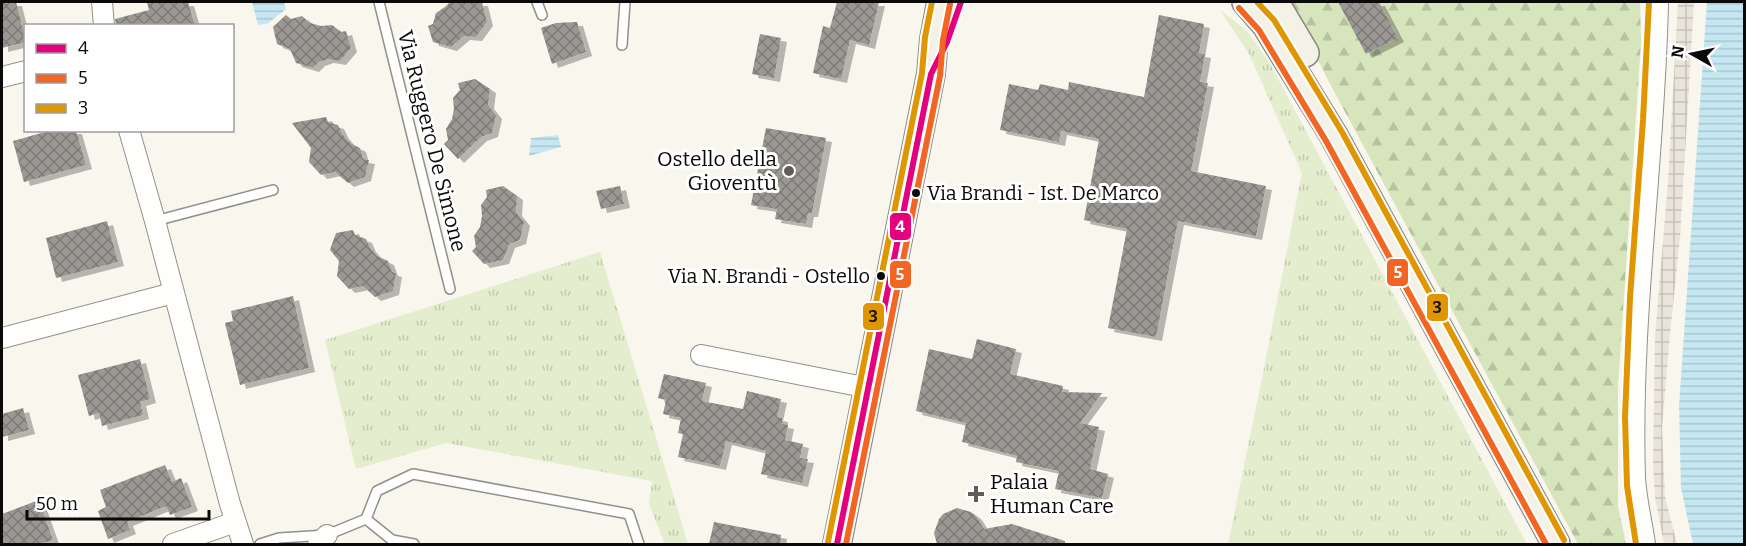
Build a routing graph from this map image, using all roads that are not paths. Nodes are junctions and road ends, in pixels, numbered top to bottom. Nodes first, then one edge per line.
1 (102, 2) edge
2 (379, 2) edge
3 (537, 2) edge
4 (625, 2) edge
5 (941, 2) edge
6 (961, 2) edge
7 (1246, 2) edge
8 (1272, 2) edge
9 (1658, 2) edge
10 (542, 15) dead end
11 (104, 24) edge
12 (622, 45) dead end
13 (24, 71) edge
14 (931, 74) junction
15 (2, 77) edge
16 (130, 132) edge
17 (1334, 136) junction
18 (273, 190) dead end
19 (155, 221) junction
20 (450, 289) dead end
21 (173, 293) junction
22 (2, 338) edge
23 (701, 355) dead end
24 (869, 388) junction
25 (366, 519) junction
26 (235, 522) junction
27 (322, 540) edge
28 (173, 544) edge
29 (243, 544) edge
30 (261, 544) edge
31 (414, 544) edge
32 (639, 544) edge
33 (837, 544) edge
34 (1556, 544) edge
35 (1645, 544) edge

1 - 11 street
2 - 20 lane, Via Ruggero De Simone
3 - 10 lane
4 - 12 lane
5 - 14 street
6 - 14 street
7 - 17 street
8 - 17 street
9 - 35 street
13 - 15 street
14 - 24 street
16 - 19 street
17 - 34 street
18 - 19 lane
19 - 21 street
21 - 22 street
21 - 26 street
23 - 24 street
24 - 33 street
25 - 27 lane
25 - 31 lane
25 - 32 lane
26 - 28 street
26 - 29 street
27 - 30 lane

